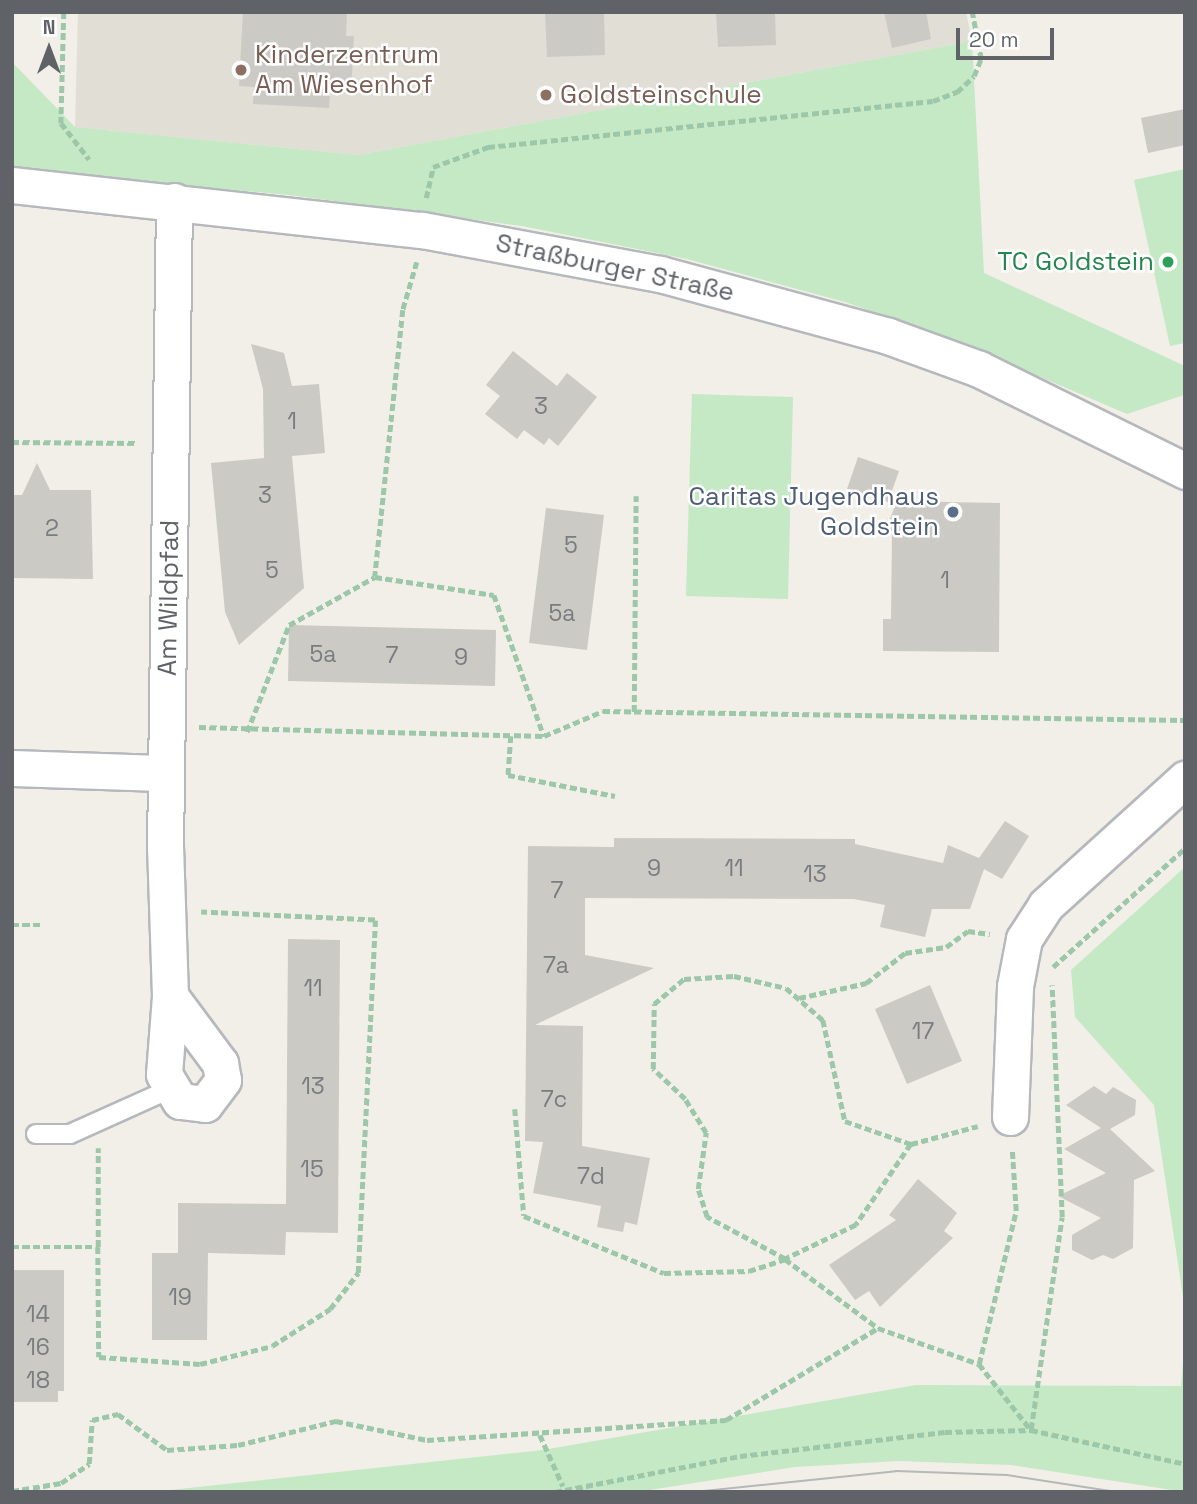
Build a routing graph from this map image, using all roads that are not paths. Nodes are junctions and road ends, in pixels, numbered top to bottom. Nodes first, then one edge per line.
1 (12, 185) edge
2 (174, 201) junction
3 (1185, 471) edge
4 (12, 768) edge
5 (166, 773) junction
6 (1185, 779) edge
7 (170, 996) junction
8 (169, 1090) junction
9 (1010, 1117) road end
10 (36, 1134) dead end

1 - 2 street, Straßburger Straße
2 - 3 street, Straßburger Straße
2 - 5 street, Am Wildpfad
4 - 5 street
5 - 7 street, Am Wildpfad
6 - 9 street
7 - 8 street, Am Wildpfad
7 - 8 street
8 - 10 lane

